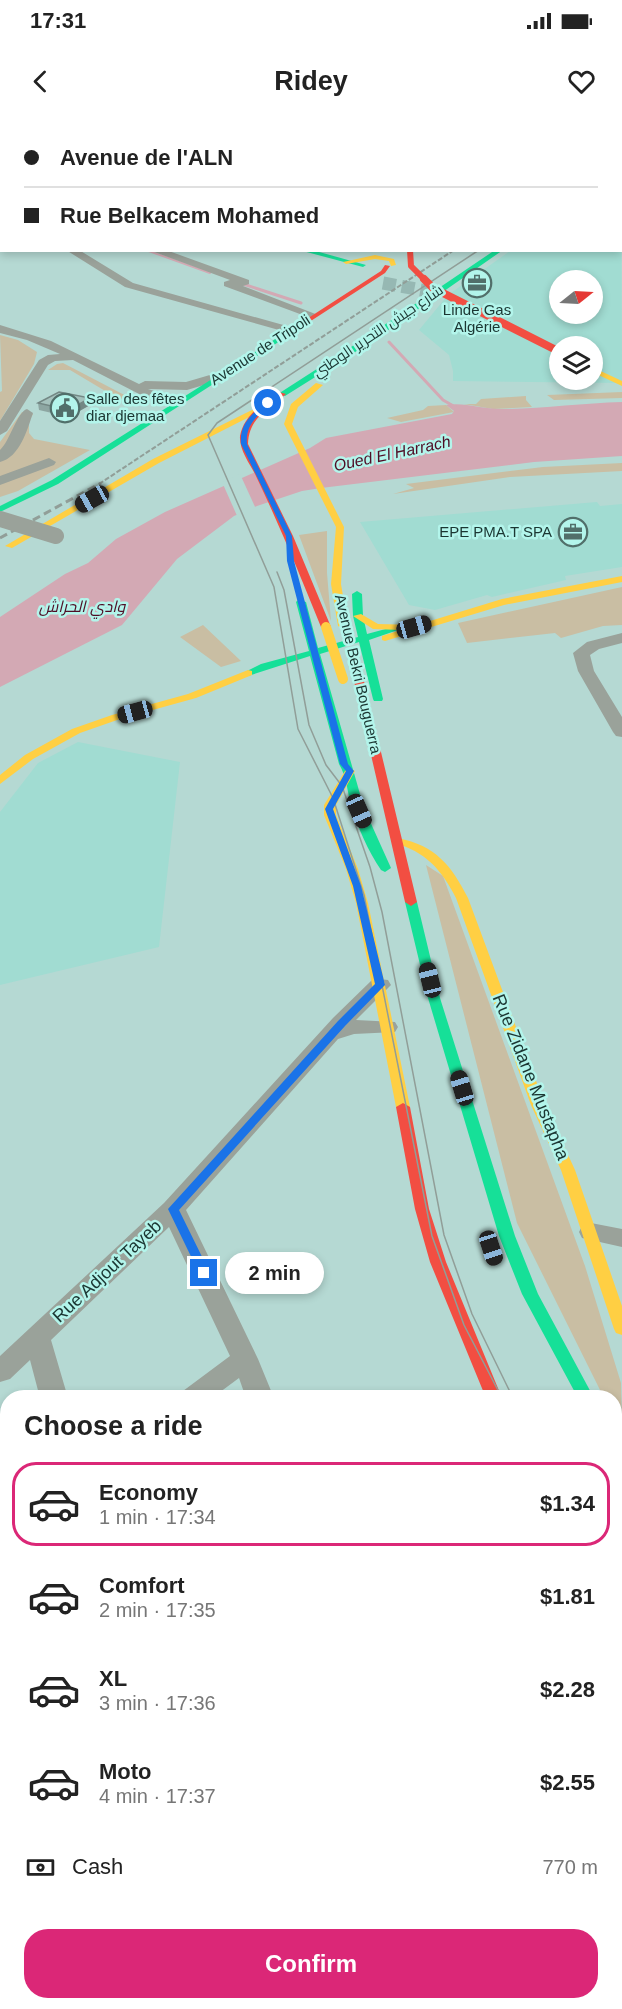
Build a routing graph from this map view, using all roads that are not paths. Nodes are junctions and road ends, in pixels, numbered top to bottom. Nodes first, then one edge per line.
1 (74, 252) edge
2 (160, 252) edge
3 (309, 252) edge
4 (408, 252) edge
5 (412, 252) edge
6 (497, 252) edge
7 (508, 252) edge
8 (390, 260) edge
9 (367, 262) junction
10 (365, 282) junction
11 (312, 315) junction
12 (0, 329) edge
13 (290, 330) junction
14 (44, 343) junction
15 (549, 346) edge
16 (75, 356) junction
17 (93, 366) junction
18 (38, 372) junction
19 (603, 374) edge
20 (220, 376) junction
21 (125, 382) junction
22 (622, 384) edge
23 (182, 400) junction
24 (255, 412) junction
25 (27, 413) dead end
26 (149, 422) junction
27 (0, 431) edge
28 (244, 444) junction
29 (0, 458) edge
30 (50, 462) dead end
31 (0, 481) edge
32 (0, 509) edge
33 (0, 519) edge
34 (340, 533) junction
35 (56, 536) dead end
36 (289, 536) junction
37 (4, 549) edge
38 (350, 557) dead end
39 (356, 577) dead end
40 (622, 579) edge
41 (358, 616) junction
42 (414, 627) junction
43 (622, 638) edge
44 (364, 641) junction
45 (317, 654) junction
46 (344, 684) dead end
47 (382, 716) dead end
48 (622, 732) edge
49 (356, 769) junction
50 (0, 781) edge
51 (404, 811) dead end
52 (394, 825) junction
53 (398, 841) junction
54 (386, 873) dead end
55 (409, 957) dead end
56 (380, 985) junction
57 (387, 1027) junction
58 (331, 1035) junction
59 (437, 1058) dead end
60 (173, 1209) junction
61 (591, 1232) junction
62 (622, 1238) edge
63 (622, 1329) edge
64 (37, 1337) junction
65 (245, 1359) junction
66 (0, 1372) edge
67 (52, 1390) edge
68 (204, 1390) edge
69 (257, 1390) edge
70 (491, 1390) edge
71 (582, 1390) edge

1 - 13 street
2 - 11 street
3 - 9 main road
4 - 8 main road
5 - 15 main road, bridge
6 - 24 main road, شارع جيش التحرير الوطني
7 - 34 main road, شارع جيش التحرير الوطني
8 - 9 main road
8 - 10 main road, Avenue de Tripoli
9 - 10 main road
10 - 11 main road, Avenue de Tripoli
11 - 13 main road, Avenue de Tripoli
12 - 14 street
13 - 20 main road, Avenue de Tripoli
14 - 16 street
14 - 18 street
16 - 17 street
16 - 18 street
17 - 18 street
17 - 21 street
18 - 27 street
19 - 22 main road
20 - 21 street
20 - 23 main road, Avenue de Tripoli
21 - 23 street
21 - 26 street
23 - 26 main road, Avenue de Tripoli
24 - 28 main road
24 - 37 main road, شارع جيش التحرير الوطني
25 - 29 street
26 - 32 main road, Avenue de Tripoli
28 - 36 main road, Avenue Bekri Bouguerra
28 - 37 main road
30 - 31 street
33 - 35 street, bridge
34 - 38 main road
34 - 52 main road, Avenue Bekri Bouguerra
36 - 45 main road
36 - 46 main road, Avenue Bekri Bouguerra, bridge
39 - 41 main road
40 - 42 main road
41 - 42 main road
41 - 44 main road
42 - 44 main road
43 - 48 street
44 - 45 main road
44 - 47 main road
45 - 49 main road
45 - 50 main road
49 - 54 main road
49 - 56 main road
51 - 52 main road
52 - 53 main road, Avenue Bekri Bouguerra
53 - 61 main road, Rue Zidane Mustapha
53 - 71 main road, Avenue Bekri Bouguerra
55 - 59 main road
56 - 57 main road
56 - 58 street, Rue Adjout Tayeb
57 - 58 street
57 - 70 main road
58 - 60 street, Rue Adjout Tayeb
60 - 64 street, Rue Adjout Tayeb
60 - 65 street
61 - 62 street
61 - 63 main road, Rue Zidane Mustapha
64 - 66 street, Rue Adjout Tayeb
64 - 67 street
65 - 68 street
65 - 69 street

